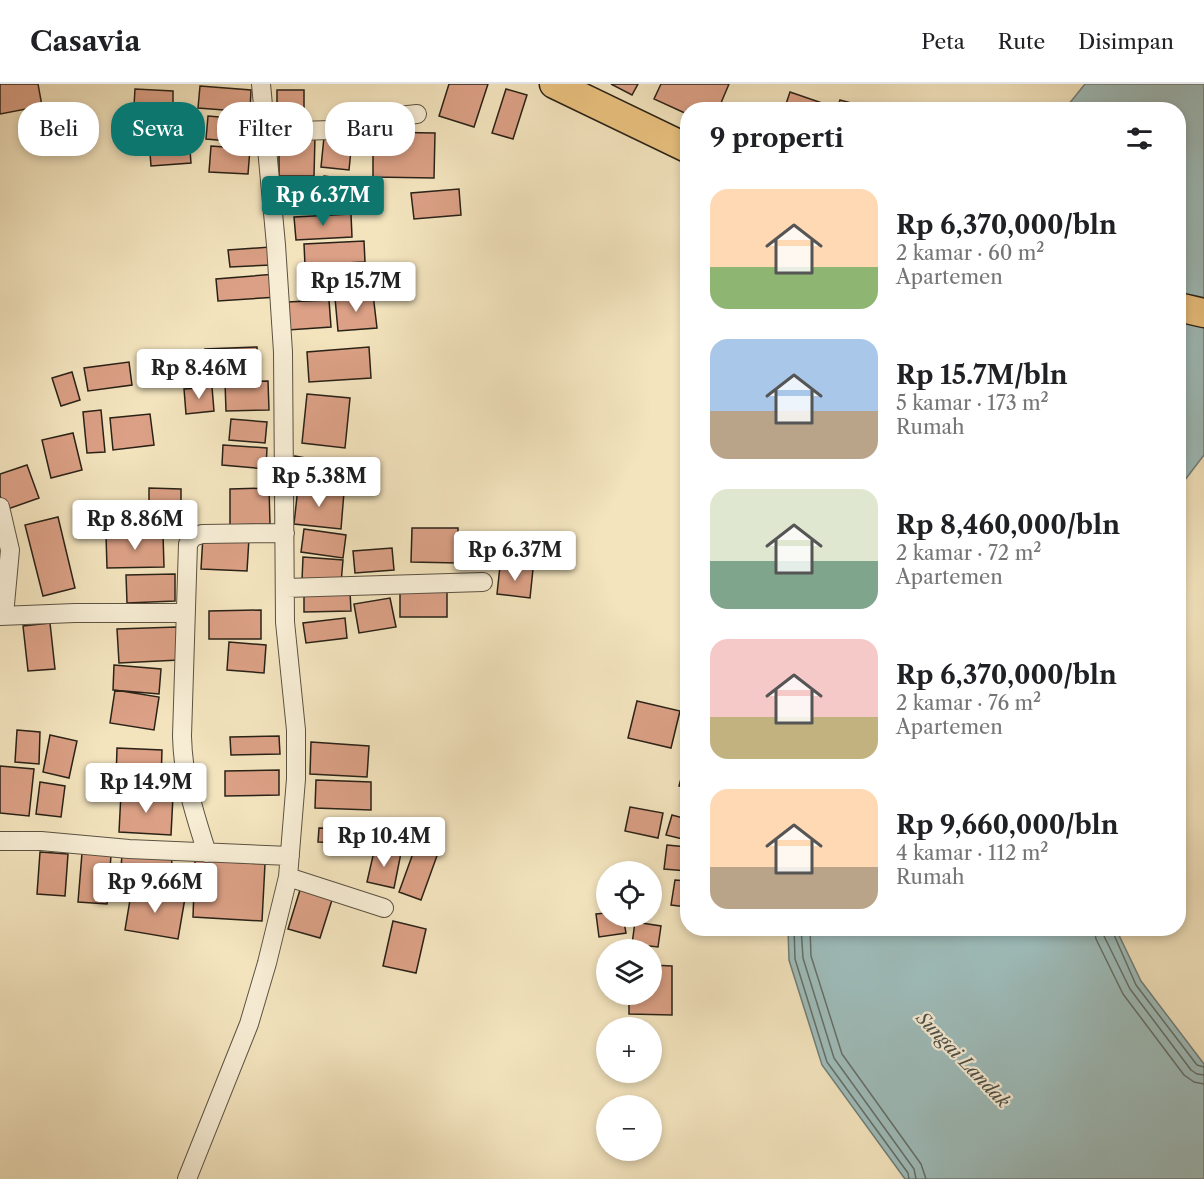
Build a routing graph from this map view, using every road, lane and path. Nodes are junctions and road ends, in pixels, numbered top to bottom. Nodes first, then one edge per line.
1 (261, 84) edge
2 (554, 84) edge
3 (263, 102) edge
4 (417, 114) dead end
5 (313, 131) edge
6 (680, 145) edge
7 (269, 156) edge
8 (1186, 309) edge
9 (1204, 313) edge
10 (0, 507) edge
11 (285, 533) junction
12 (483, 582) dead end
13 (286, 588) junction
14 (186, 613) junction
15 (2, 615) edge
16 (0, 841) edge
17 (207, 853) junction
18 (290, 856) junction
19 (288, 877) junction
20 (384, 908) dead end
21 (187, 1179) edge

1 - 3 street
2 - 6 highway
4 - 5 street
7 - 11 street
8 - 9 highway
10 - 15 street
11 - 13 street
11 - 14 street
12 - 13 street
13 - 18 street
14 - 15 street
14 - 17 street
16 - 17 street
17 - 18 street
18 - 19 street
19 - 20 street
19 - 21 street

